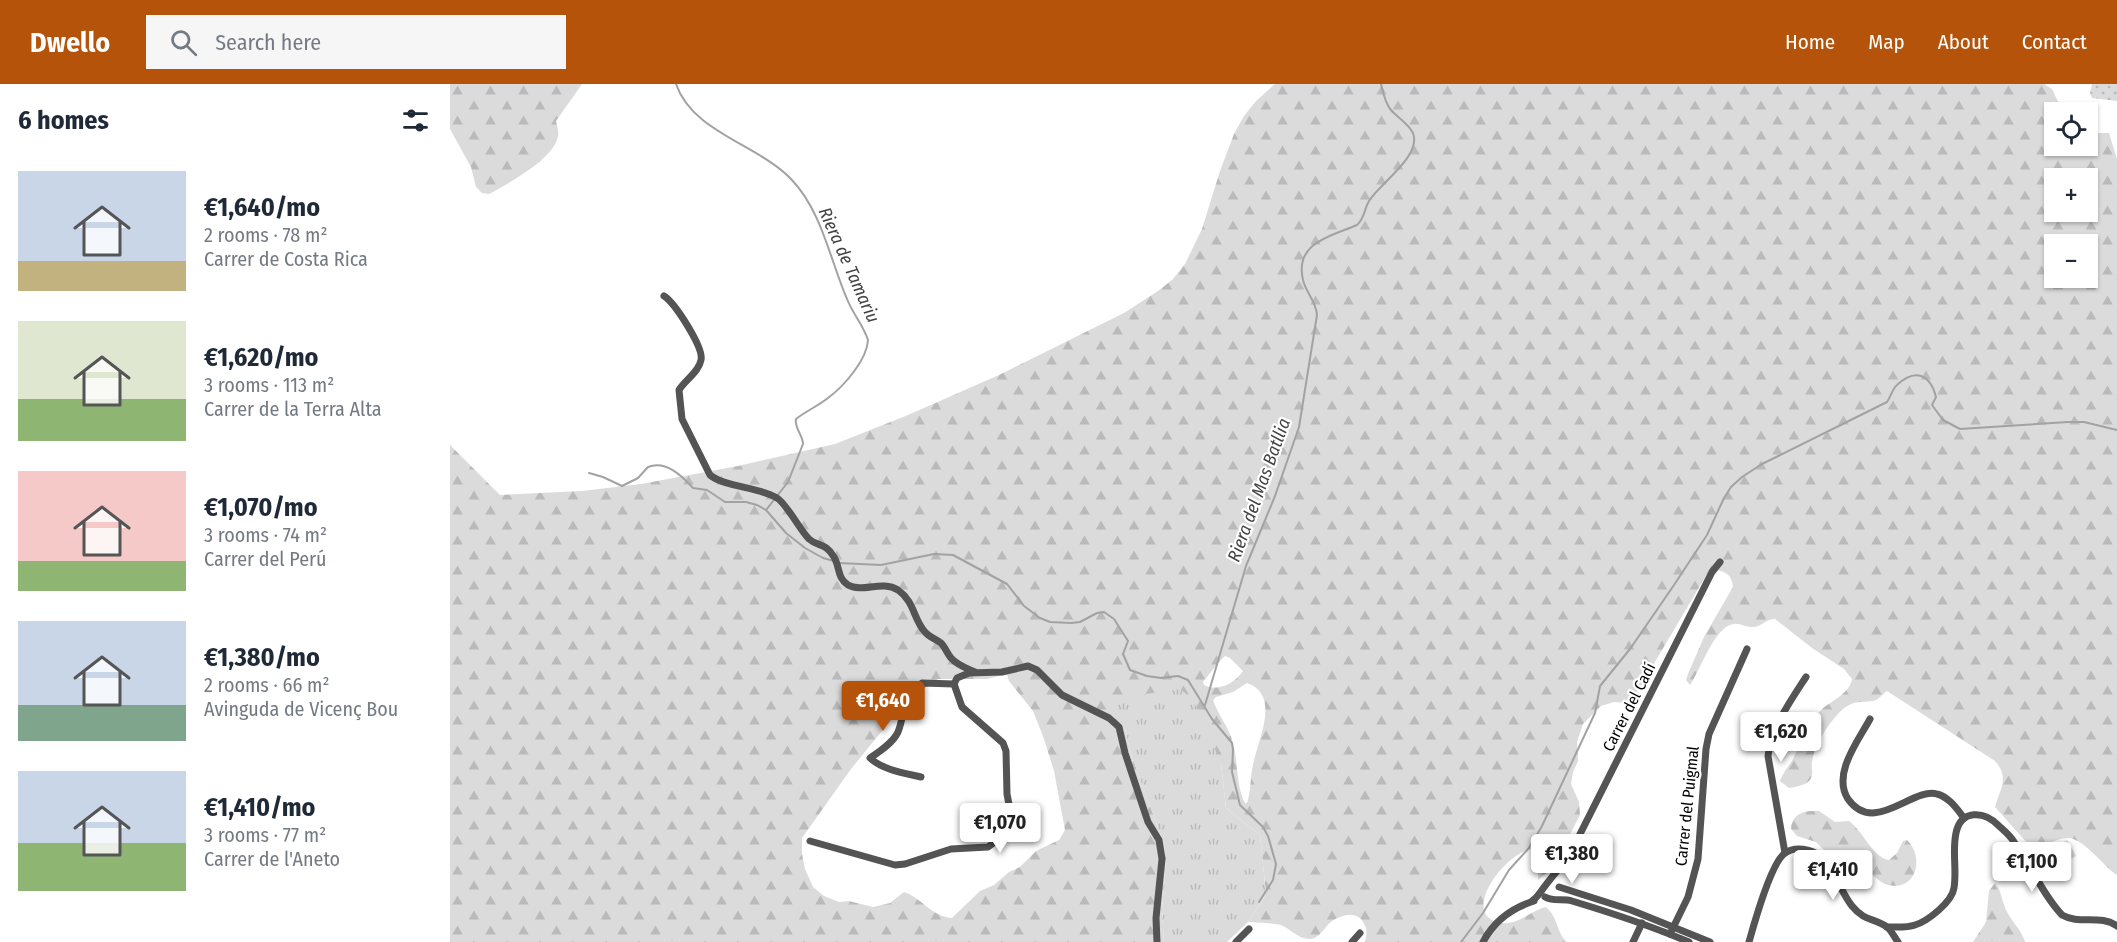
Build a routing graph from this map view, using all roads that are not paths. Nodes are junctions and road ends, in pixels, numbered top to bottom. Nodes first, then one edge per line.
1 (664, 296) dead end
2 (1720, 562) dead end
3 (1747, 649) dead end
4 (975, 672) junction
5 (1806, 676) dead end
6 (954, 684) junction
7 (1870, 719) dead end
8 (921, 777) dead end
9 (1964, 818) junction
10 (810, 841) dead end
11 (1785, 853) junction
12 (1563, 865) junction
13 (1559, 886) junction
14 (1547, 892) junction
15 (1642, 923) junction
16 (2117, 926) edge
17 (1887, 927) junction
18 (1249, 929) dead end
19 (1672, 930) junction
20 (1359, 933) dead end
21 (1157, 942) edge
22 (1236, 942) edge
23 (1352, 942) edge
24 (1483, 942) edge
25 (1633, 942) edge
26 (1689, 942) edge
27 (1710, 942) edge
28 (1749, 942) edge
29 (1898, 942) edge

1 - 4 street
2 - 12 street, Carrer del Cadí
3 - 19 street, Carrer del Puigmal
4 - 6 street
4 - 21 street
5 - 11 street
6 - 8 street
6 - 10 street
7 - 9 street
9 - 16 street
9 - 17 street
11 - 17 street
11 - 28 street
12 - 13 street, Carrer del Cadí
12 - 14 street, Carrer del Cadí
13 - 14 street
13 - 14 street, Carrer del Cadí
13 - 19 street
14 - 15 street
14 - 24 street
15 - 19 street
15 - 25 street
17 - 29 street
18 - 22 street
19 - 26 street
19 - 27 street
20 - 23 street

